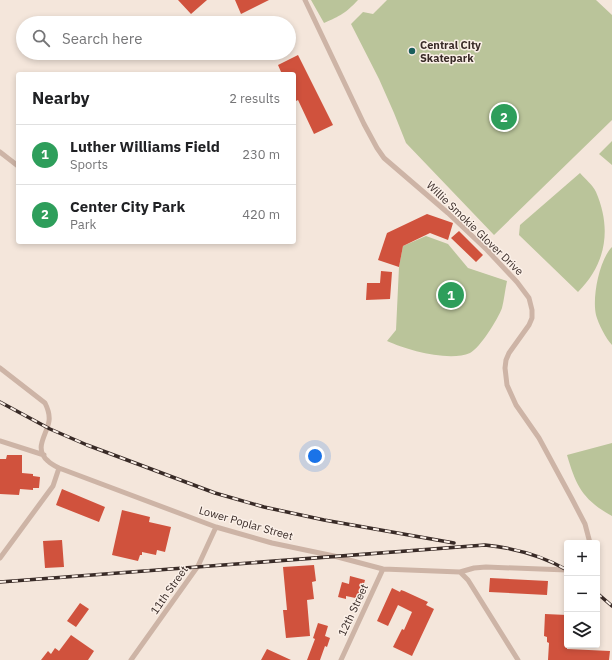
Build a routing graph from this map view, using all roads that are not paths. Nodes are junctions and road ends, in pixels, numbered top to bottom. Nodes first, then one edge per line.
1 (305, 0) edge
2 (0, 152) edge
3 (16, 164) edge
4 (0, 368) edge
5 (0, 441) edge
6 (44, 455) junction
7 (59, 468) junction
8 (216, 527) junction
9 (589, 540) edge
10 (0, 558) edge
11 (383, 569) junction
12 (564, 570) edge
13 (460, 572) junction
14 (132, 660) edge
15 (341, 660) edge
16 (518, 660) edge

1 - 9 street, Willie Smokie Glover Drive
2 - 3 street
4 - 6 street
5 - 6 street
6 - 7 street, Lower Poplar Street
7 - 8 street, Lower Poplar Street
7 - 10 street
8 - 11 street, Lower Poplar Street
8 - 14 street, 11th Street
11 - 13 street, Lower Poplar Street
11 - 15 street, 12th Street
12 - 13 street
13 - 16 street

